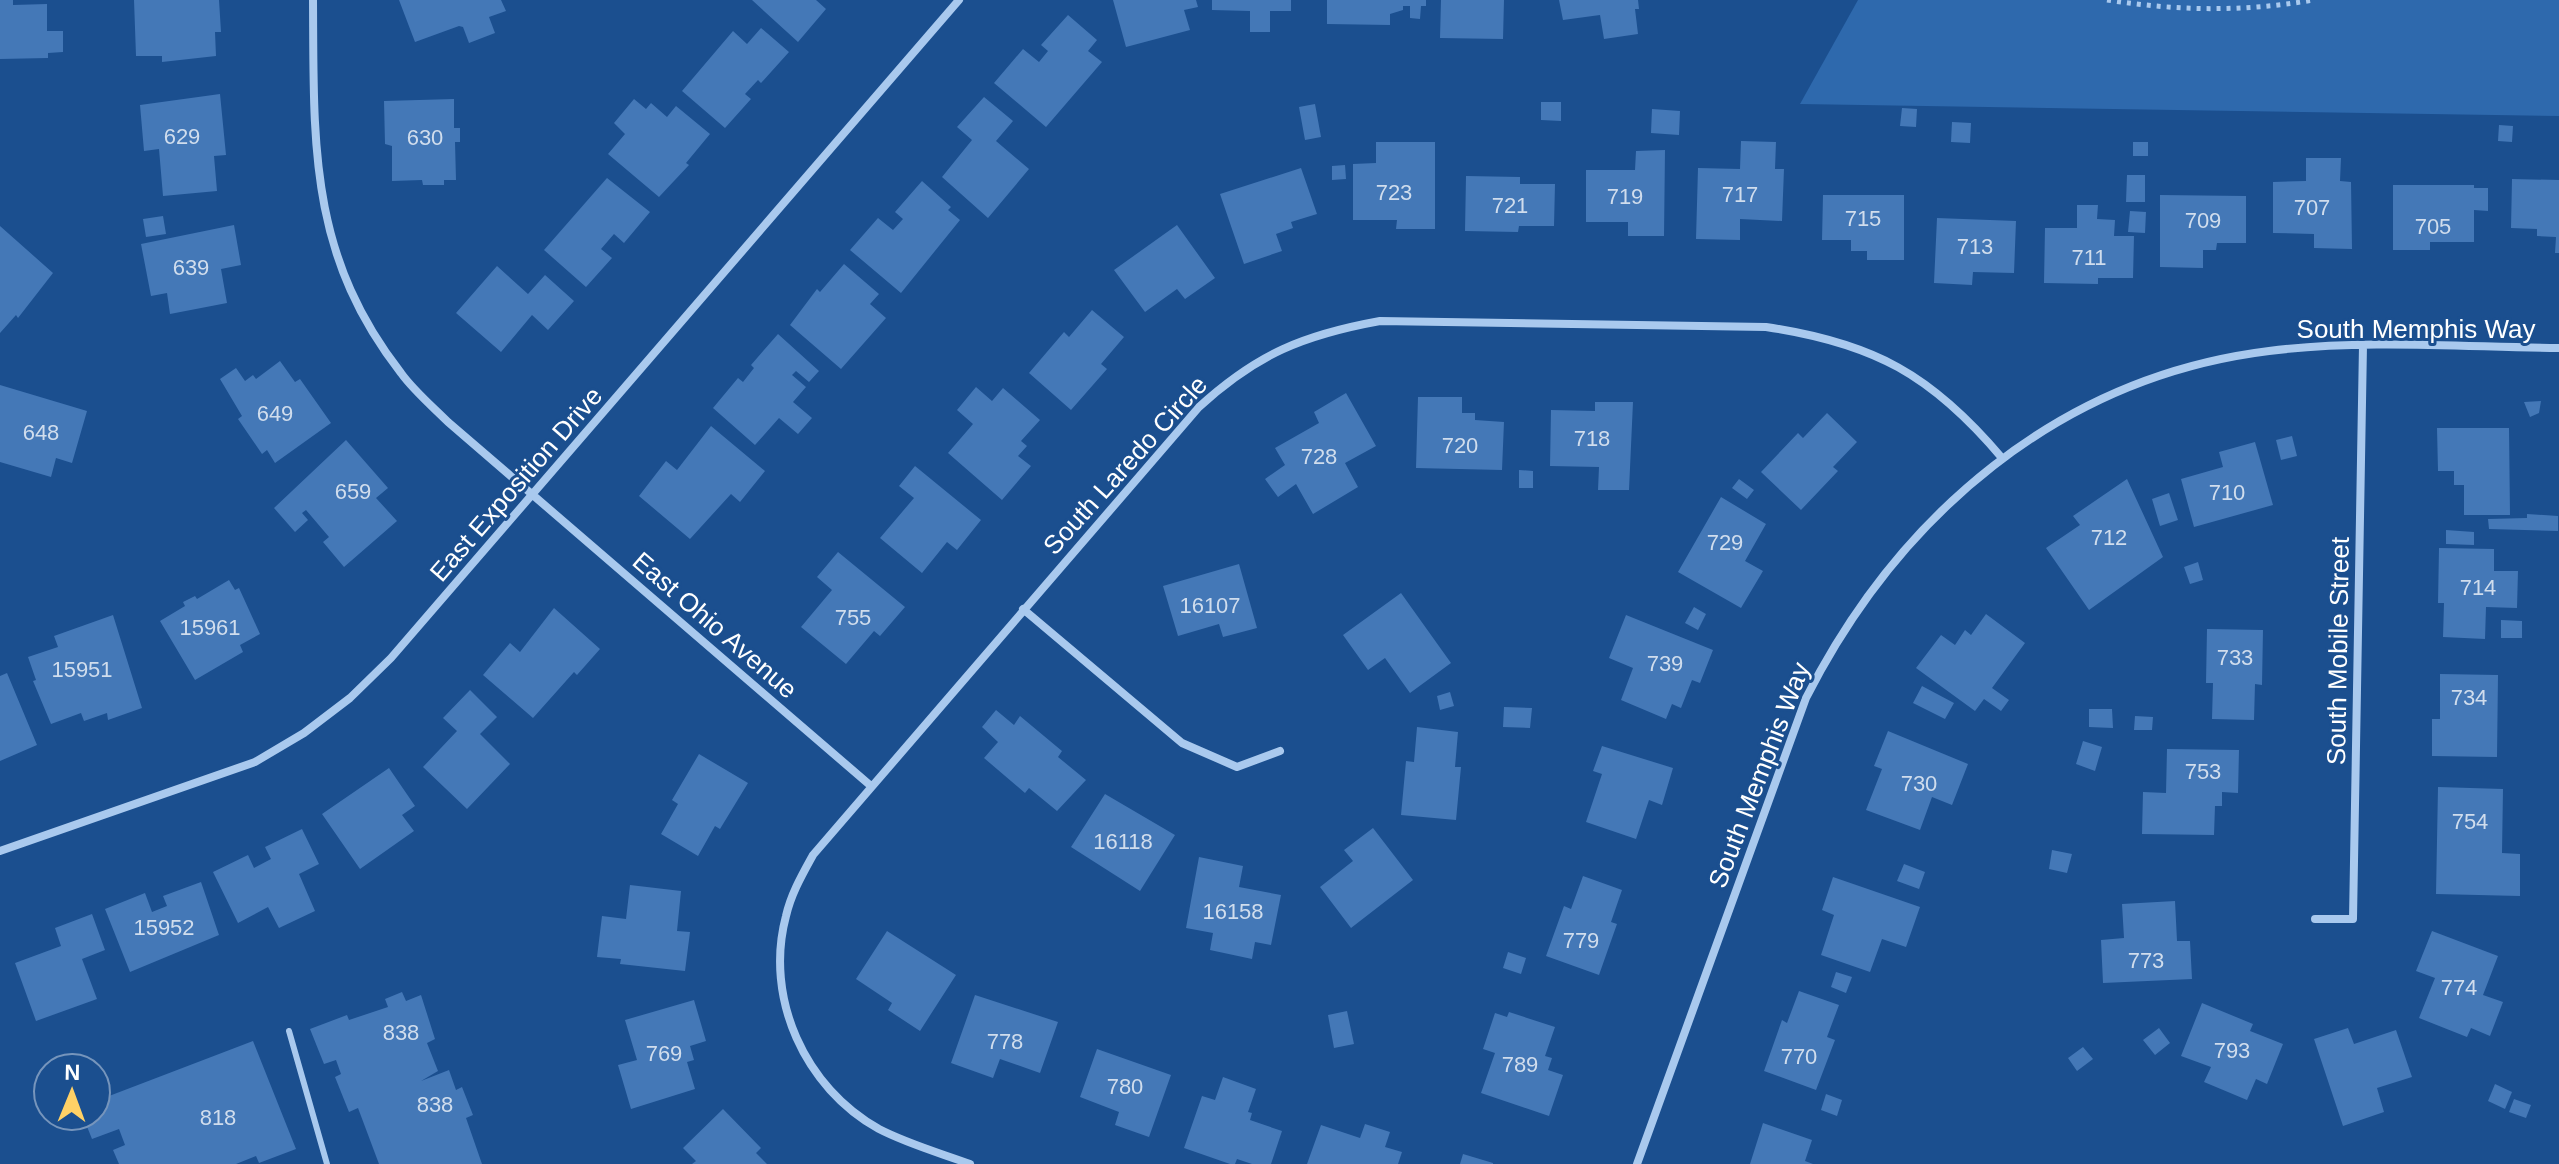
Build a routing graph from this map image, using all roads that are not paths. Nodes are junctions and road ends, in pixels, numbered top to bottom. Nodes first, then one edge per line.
1 (313, 0) edge
2 (959, 0) edge
3 (2363, 345) junction
4 (2559, 348) edge
5 (2002, 458) junction
6 (533, 495) junction
7 (1023, 609) junction
8 (1280, 751) dead end
9 (871, 786) junction
10 (0, 851) edge
11 (2315, 919) dead end
12 (289, 1031) dead end
13 (327, 1164) edge
14 (970, 1164) edge
15 (1637, 1164) edge

1 - 6 street, East Ohio Avenue
2 - 6 street, East Exposition Drive
3 - 4 street, South Memphis Way
3 - 5 street, South Memphis Way
3 - 11 street, South Mobile Street
5 - 7 street, South Laredo Circle
5 - 15 street, South Memphis Way
6 - 9 street, East Ohio Avenue
6 - 10 street, East Exposition Drive
7 - 8 street
7 - 9 street, South Laredo Circle
9 - 14 street, South Laredo Circle
12 - 13 lane

